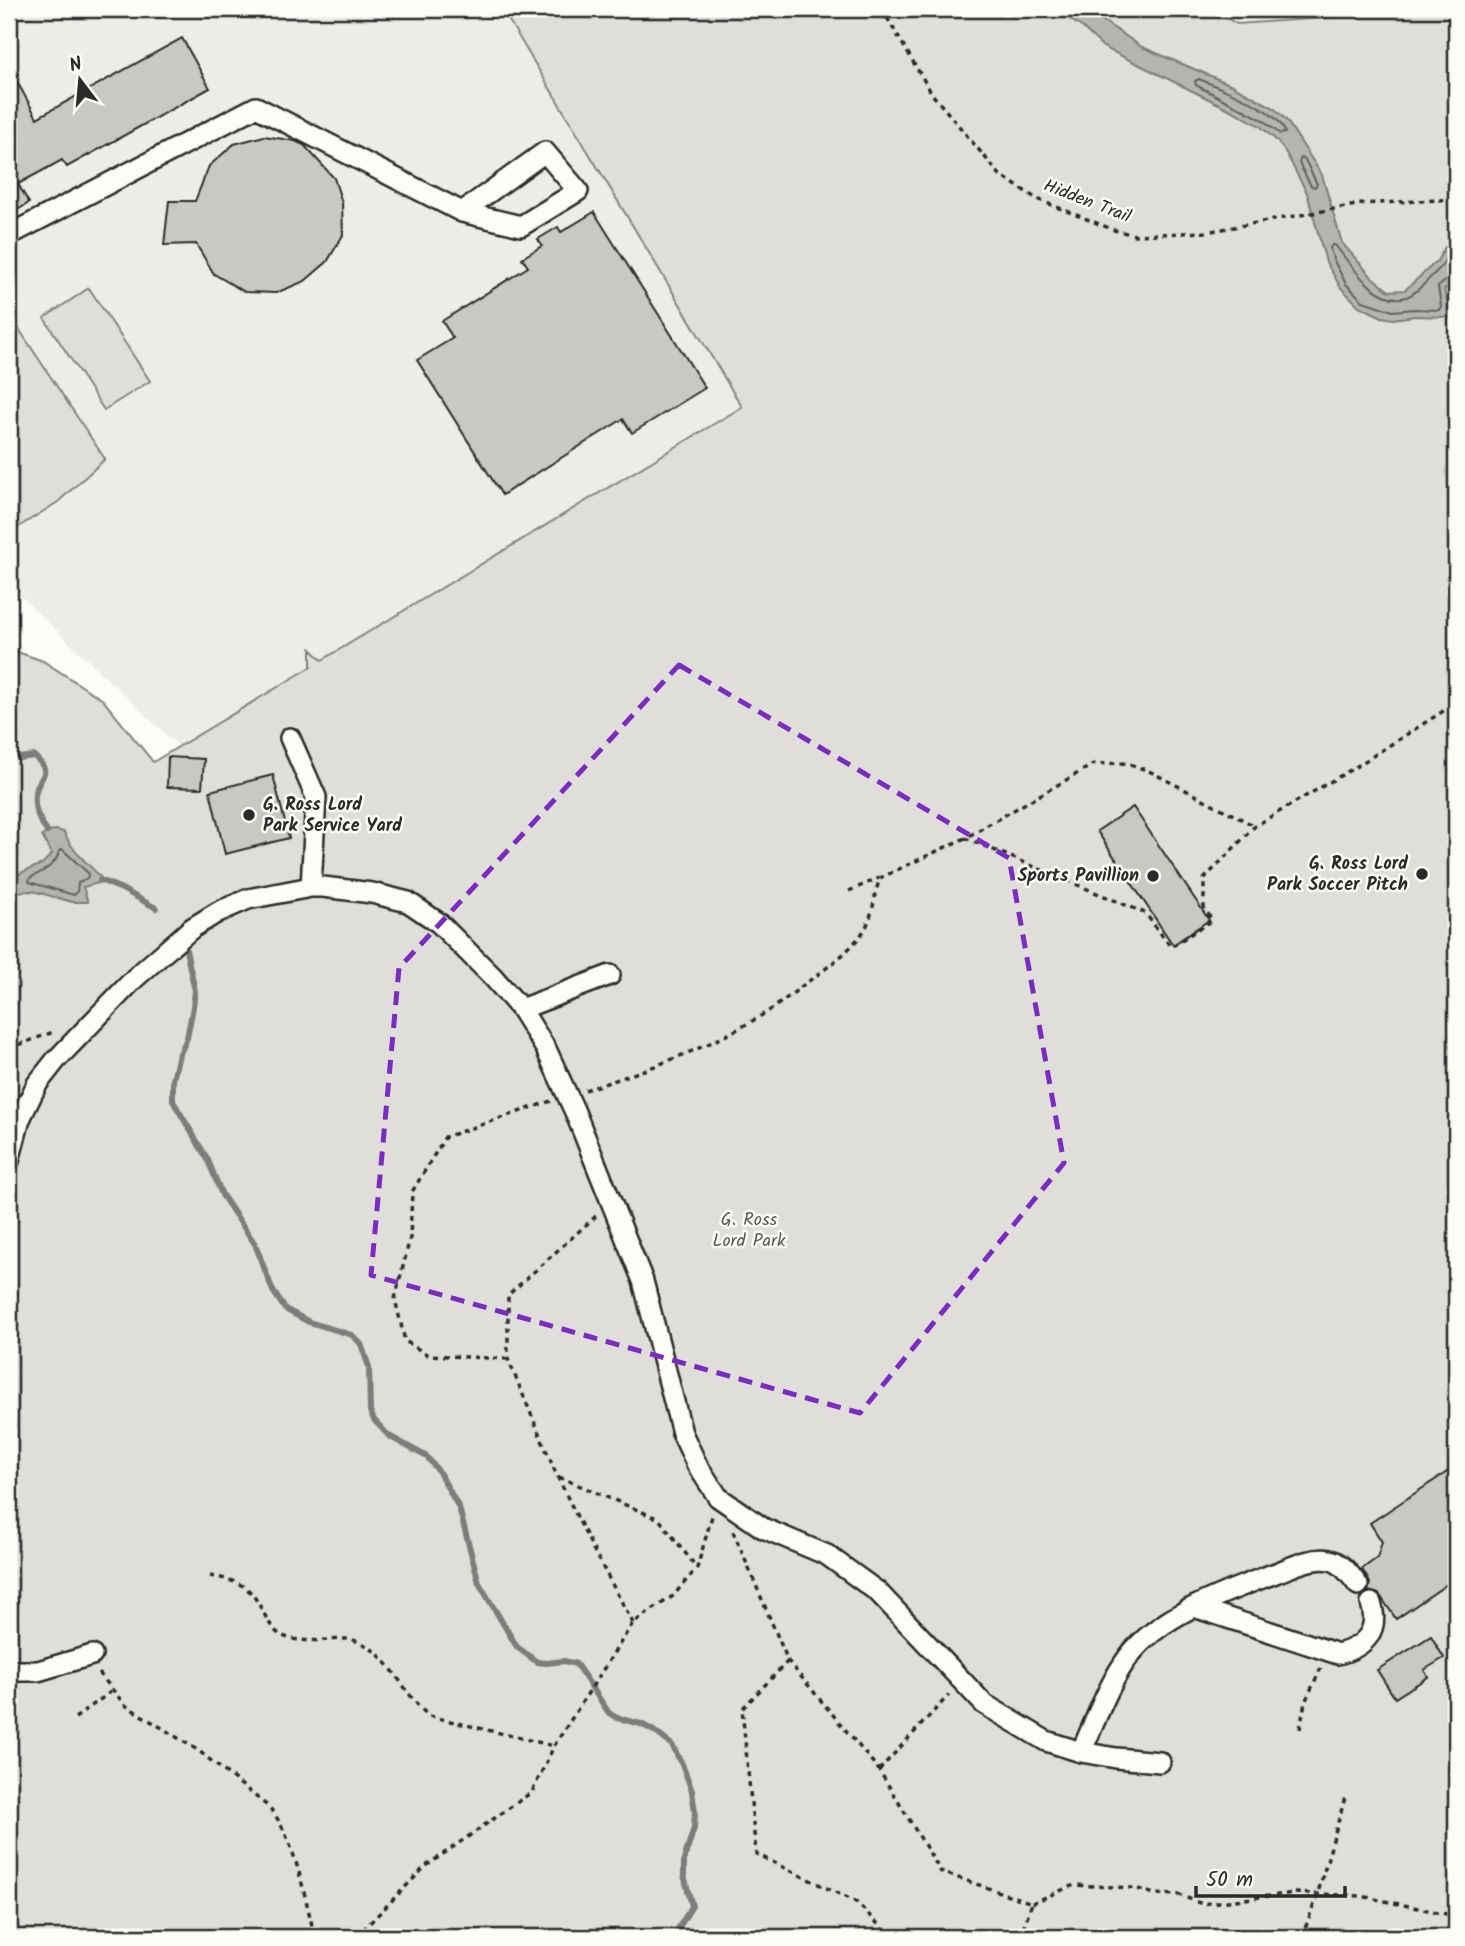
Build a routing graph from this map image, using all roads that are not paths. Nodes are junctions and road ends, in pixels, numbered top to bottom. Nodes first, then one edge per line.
1 (462, 212) junction
2 (9, 235) edge
3 (290, 738) dead end
4 (311, 887) junction
5 (610, 975) dead end
6 (521, 1009) junction
7 (9, 1161) edge
8 (1358, 1585) dead end
9 (1371, 1603) dead end
10 (1194, 1607) junction
11 (92, 1655) road end
12 (9, 1671) edge
13 (1081, 1752) junction
14 (1160, 1762) dead end

1 - 1 lane
1 - 2 lane
3 - 4 lane
4 - 6 lane
4 - 7 lane
5 - 6 lane
6 - 13 lane
8 - 10 lane
9 - 10 lane
10 - 13 lane
11 - 12 lane
13 - 14 lane

